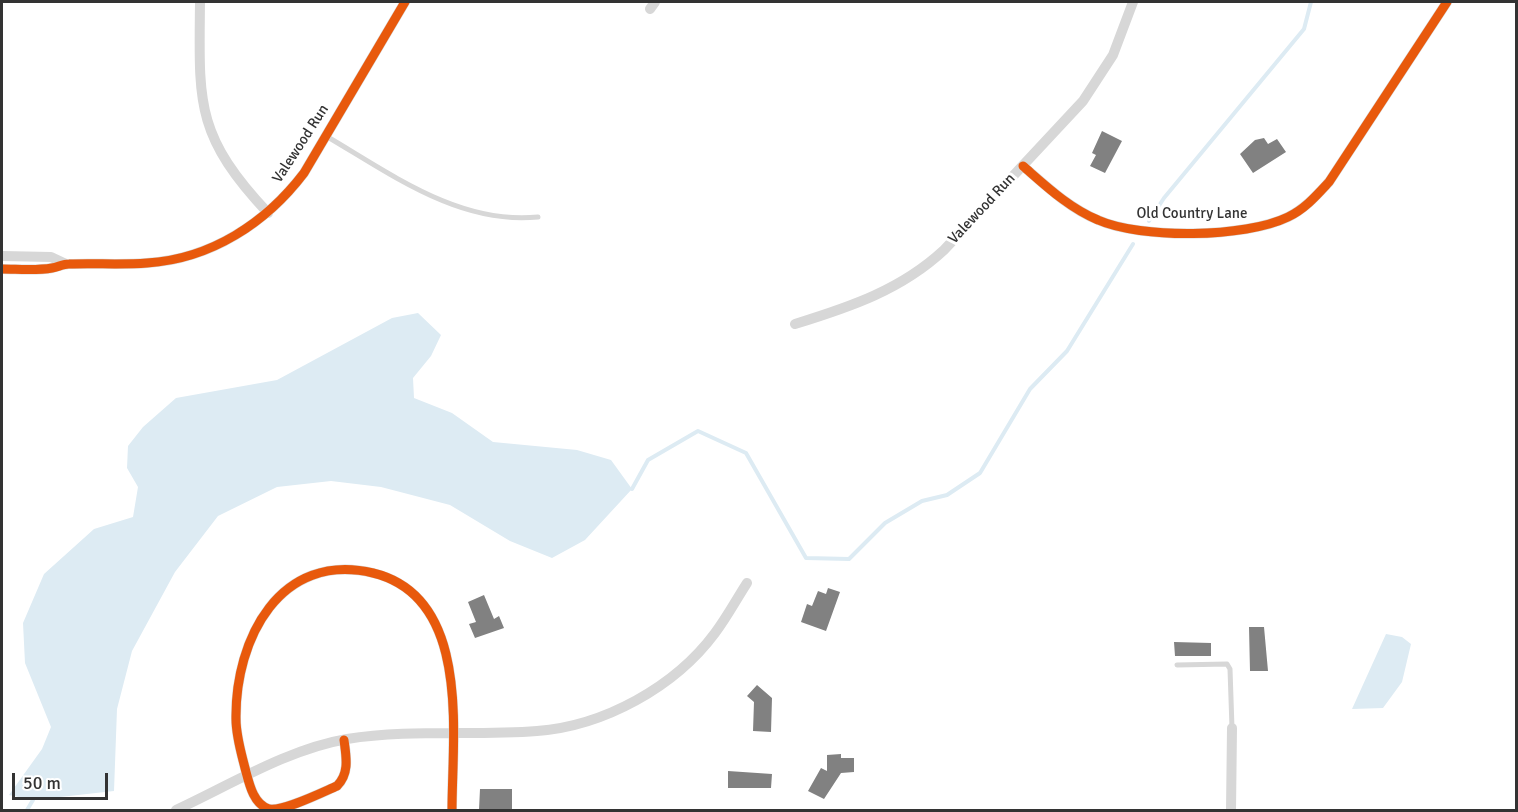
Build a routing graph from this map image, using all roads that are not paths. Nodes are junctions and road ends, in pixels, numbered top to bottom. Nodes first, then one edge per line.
1 (200, 2) edge
2 (405, 2) edge
3 (1133, 2) edge
4 (1447, 2) edge
5 (326, 136) junction
6 (1023, 166) junction
7 (268, 213) junction
8 (538, 217) dead end
9 (2, 256) edge
10 (66, 264) junction
11 (2, 269) edge
12 (795, 324) dead end
13 (747, 583) dead end
14 (1177, 665) dead end
15 (1232, 728) joint
16 (452, 733) junction
17 (344, 740) junction
18 (248, 777) junction
19 (176, 810) edge
20 (452, 810) edge
21 (1232, 810) edge

1 - 7 street
2 - 5 street, Valewood Run
3 - 6 street, Valewood Run
4 - 6 street, Old Country Lane
5 - 7 street, Valewood Run
5 - 8 lane
6 - 12 street, Valewood Run
7 - 10 street, Valewood Run
9 - 10 street, Valewood Run
10 - 11 street, Valewood Run
13 - 16 street
14 - 15 lane
15 - 21 street
16 - 17 street
16 - 18 street
16 - 20 street
17 - 18 street
17 - 18 street
18 - 19 street

